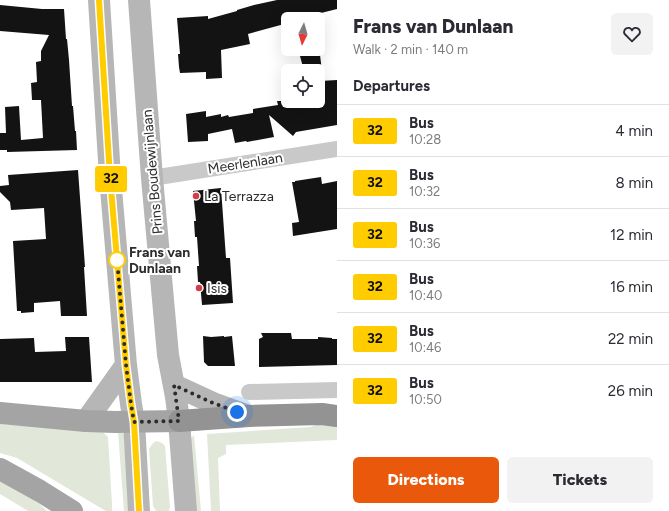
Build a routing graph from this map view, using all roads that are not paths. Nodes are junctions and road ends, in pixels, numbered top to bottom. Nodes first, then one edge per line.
1 (99, 0) edge
2 (140, 0) edge
3 (337, 149) edge
4 (152, 178) junction
5 (126, 365) junction
6 (174, 385) junction
7 (337, 390) edge
8 (249, 392) dead end
9 (0, 412) edge
10 (249, 416) junction
11 (337, 416) edge
12 (86, 421) junction
13 (179, 421) junction
14 (134, 422) junction
15 (0, 469) edge
16 (72, 511) edge
17 (139, 511) edge
18 (186, 511) edge

1 - 5 main road
2 - 4 main road, Prins Boudewijnlaan
3 - 4 street, Meerlenlaan
4 - 6 main road, Prins Boudewijnlaan
5 - 12 main road
5 - 14 main road
6 - 10 main road
6 - 13 main road, Prins Boudewijnlaan
7 - 8 street
9 - 12 main road
10 - 11 highway
10 - 13 highway
12 - 14 main road
13 - 14 main road
13 - 18 main road, Prins Boudewijnlaan
14 - 17 main road
15 - 16 main road

